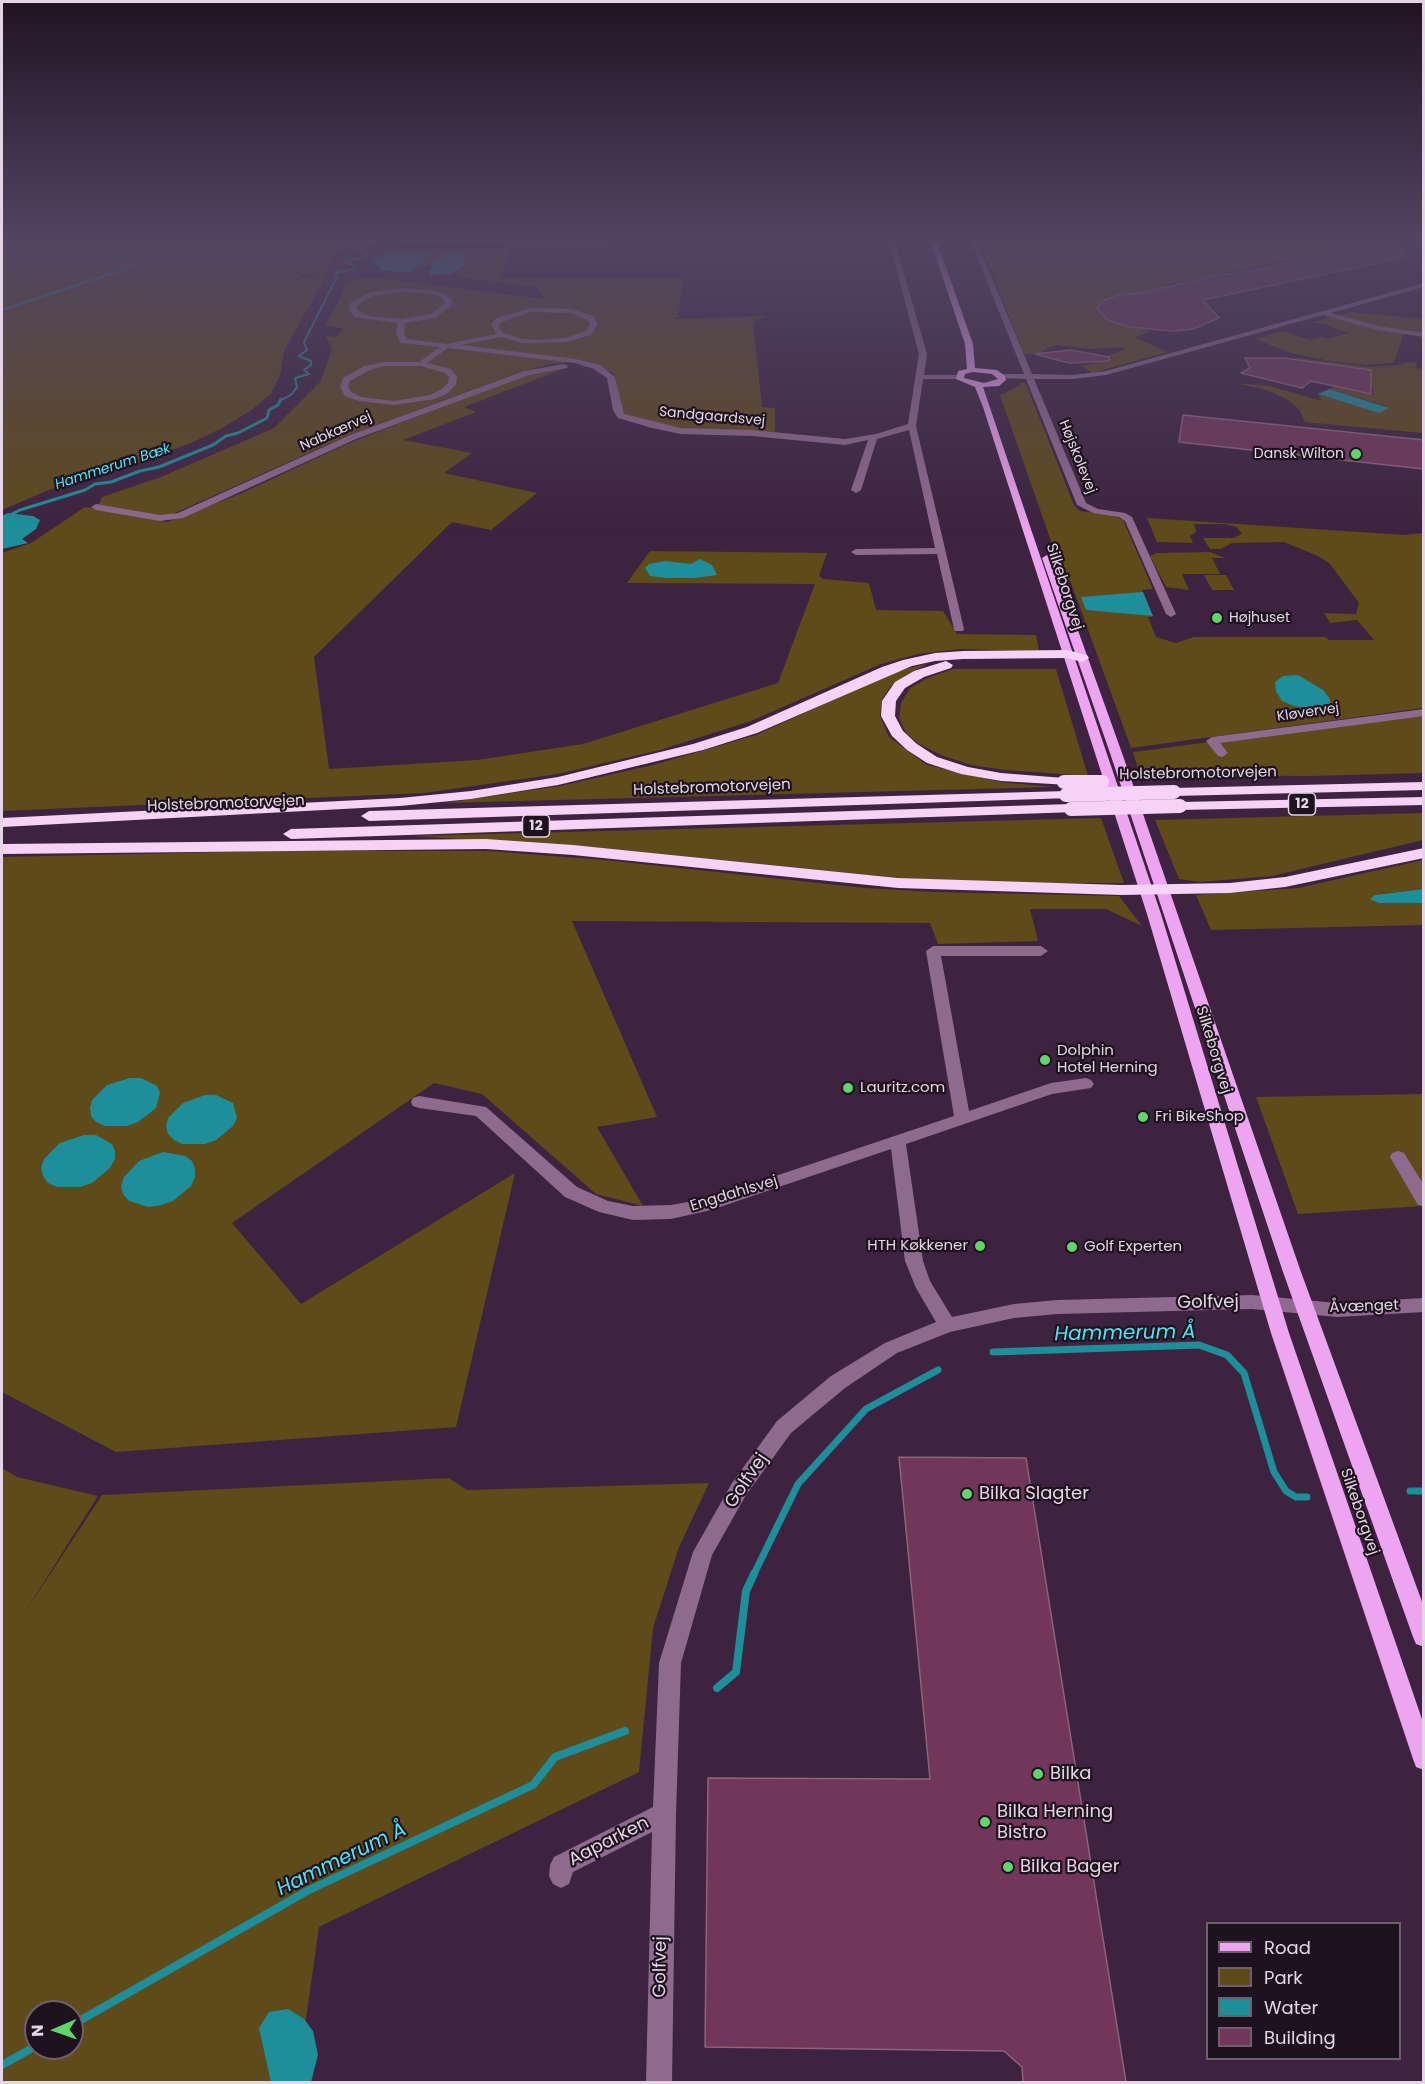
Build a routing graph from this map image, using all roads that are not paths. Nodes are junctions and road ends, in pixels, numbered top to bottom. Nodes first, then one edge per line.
1 (403, 339) edge
2 (480, 339) edge
3 (516, 339) edge
4 (565, 339) edge
5 (919, 339) edge
6 (967, 339) edge
7 (1013, 339) edge
8 (1234, 339) edge
9 (969, 344) junction
10 (447, 346) junction
11 (421, 363) junction
12 (588, 364) junction
13 (971, 370) junction
14 (986, 370) junction
15 (921, 377) junction
16 (959, 377) junction
17 (1001, 378) junction
18 (1030, 378) junction
19 (978, 385) junction
20 (991, 385) junction
21 (912, 426) junction
22 (873, 437) junction
23 (856, 490) dead end
24 (96, 507) dead end
25 (940, 551) junction
26 (856, 552) dead end
27 (1171, 614) dead end
28 (959, 629) dead end
29 (1073, 659) junction
30 (1424, 712) edge
31 (1222, 753) dead end
32 (1424, 786) edge
33 (1174, 794) junction
34 (1067, 795) junction
35 (1424, 801) edge
36 (2, 823) edge
37 (2, 831) edge
38 (2, 845) edge
39 (2, 849) edge
40 (1424, 853) edge
41 (1154, 889) junction
42 (1041, 951) dead end
43 (1086, 1083) dead end
44 (419, 1102) dead end
45 (962, 1118) junction
46 (898, 1141) junction
47 (1398, 1157) dead end
48 (1424, 1200) edge
49 (1270, 1303) junction
50 (1424, 1305) edge
51 (1305, 1307) junction
52 (948, 1325) junction
53 (1424, 1637) edge
54 (1424, 1759) edge
55 (664, 1814) junction
56 (561, 1876) dead end
57 (659, 2082) edge

1 - 10 street, Sandgaardsvej
2 - 10 street
3 - 4 street
5 - 15 street
6 - 9 main road
7 - 18 street
8 - 18 street
9 - 13 main road
9 - 14 main road
10 - 11 street
10 - 12 street, Sandgaardsvej
11 - 11 street
12 - 22 street, Sandgaardsvej
12 - 24 street, Nabkærvej
13 - 14 main road
13 - 16 main road
14 - 17 main road
15 - 16 street
15 - 21 street
16 - 19 main road
17 - 18 street
17 - 20 main road
18 - 27 street, Højskolevej
19 - 20 main road
19 - 29 main road, Silkeborgvej
20 - 29 main road, Silkeborgvej
21 - 22 street, Sandgaardsvej
21 - 25 street
22 - 23 street
25 - 26 street
25 - 28 street
29 - 34 highway
29 - 36 highway
29 - 41 main road, Silkeborgvej
30 - 31 street, Kløvervej
32 - 33 highway, Holstebromotorvejen / 12
33 - 34 highway, Holstebromotorvejen / 12, bridge
33 - 34 highway, bridge
33 - 35 highway, Holstebromotorvejen / 12
34 - 37 highway, Holstebromotorvejen / 12
34 - 38 highway, Holstebromotorvejen / 12
39 - 41 highway
40 - 41 highway
41 - 49 main road, Silkeborgvej
41 - 51 main road, Silkeborgvej
42 - 45 street
43 - 45 street, Engdahlsvej
44 - 46 street, Engdahlsvej
45 - 46 street, Engdahlsvej
46 - 52 street
47 - 48 street
49 - 51 street, Golfvej
49 - 52 street, Golfvej
49 - 54 main road, Silkeborgvej
50 - 51 street, Åvænget
51 - 53 main road, Silkeborgvej
52 - 55 street, Golfvej
55 - 56 street, Aaparken
55 - 57 street, Golfvej

